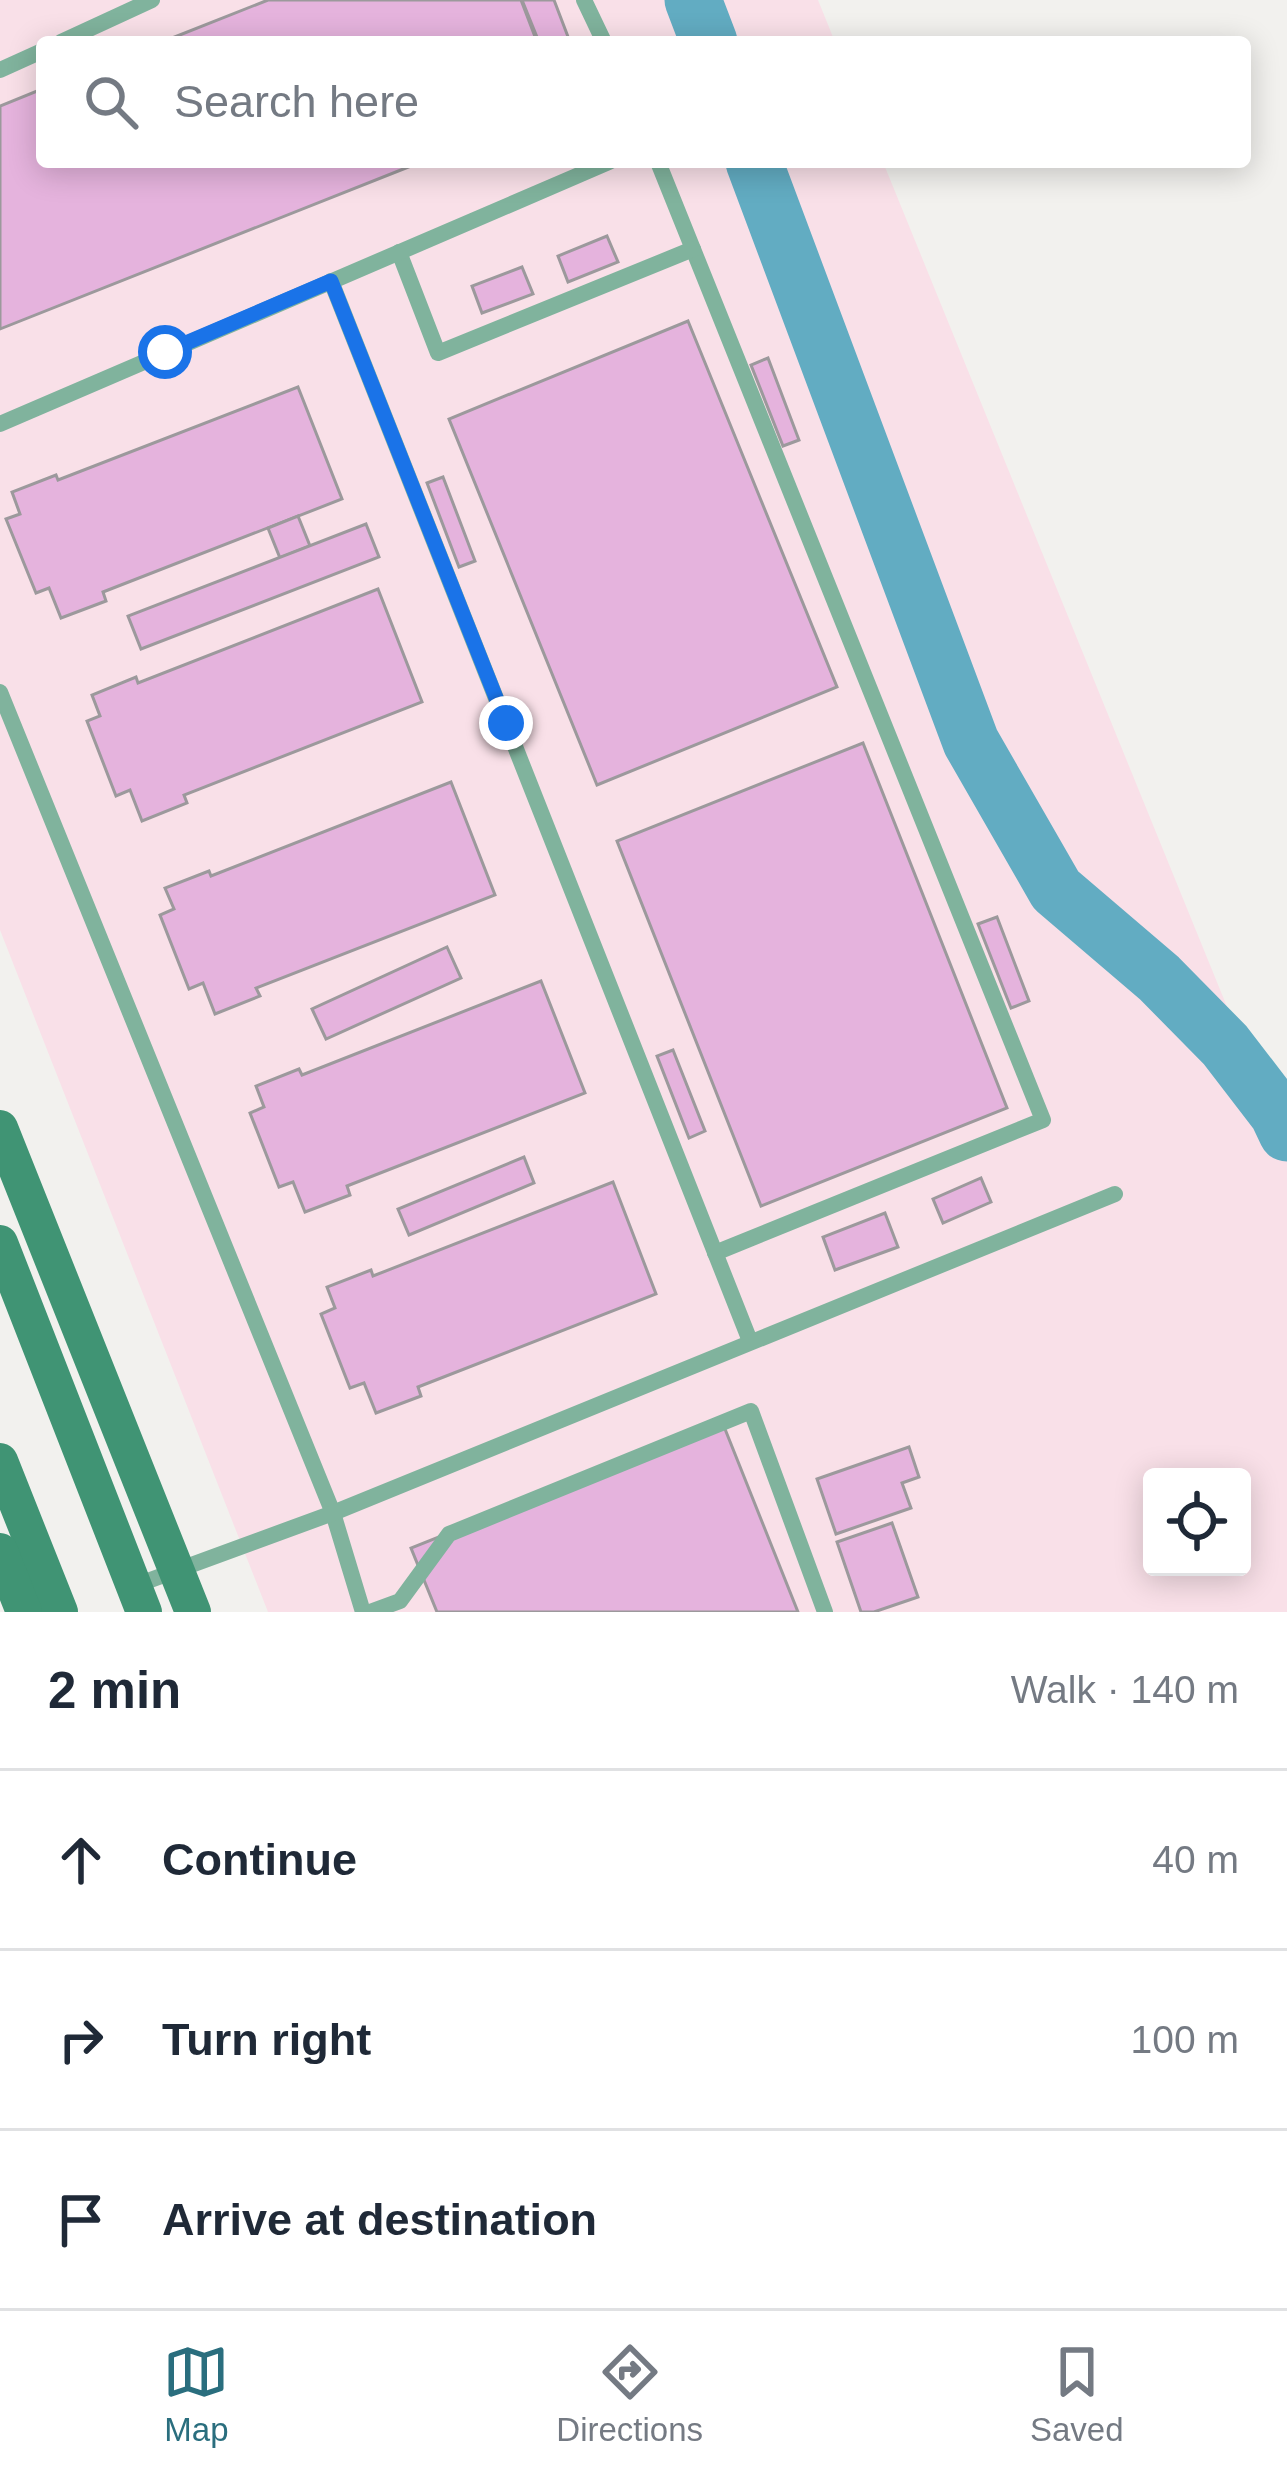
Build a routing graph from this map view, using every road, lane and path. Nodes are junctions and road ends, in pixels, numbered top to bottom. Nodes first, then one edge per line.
1 (152, 0) edge
2 (584, 0) edge
3 (74, 36) edge
4 (601, 36) edge
5 (36, 54) edge
6 (0, 70) edge
7 (595, 168) edge
8 (660, 168) edge
9 (693, 249) junction
10 (399, 252) junction
11 (331, 281) junction
12 (0, 424) edge
13 (0, 692) edge
14 (0, 1128) edge
15 (1115, 1194) dead end
16 (0, 1244) edge
17 (716, 1253) junction
18 (750, 1341) junction
19 (0, 1461) edge
20 (333, 1513) junction
21 (0, 1551) edge
22 (176, 1570) junction
23 (139, 1599) edge
24 (24, 1612) edge
25 (60, 1612) edge
26 (193, 1612) edge
27 (366, 1612) edge
28 (825, 1612) edge

1 - 3 lane
2 - 4 lane
5 - 6 lane
7 - 10 lane
8 - 9 lane
9 - 10 lane
9 - 17 lane
10 - 11 lane
11 - 12 lane
11 - 17 lane
13 - 20 lane
14 - 22 street
15 - 18 lane
16 - 23 street
17 - 18 lane
18 - 20 lane
19 - 25 street
20 - 22 lane
20 - 27 lane
21 - 24 street
22 - 23 lane
22 - 26 street
27 - 28 lane

